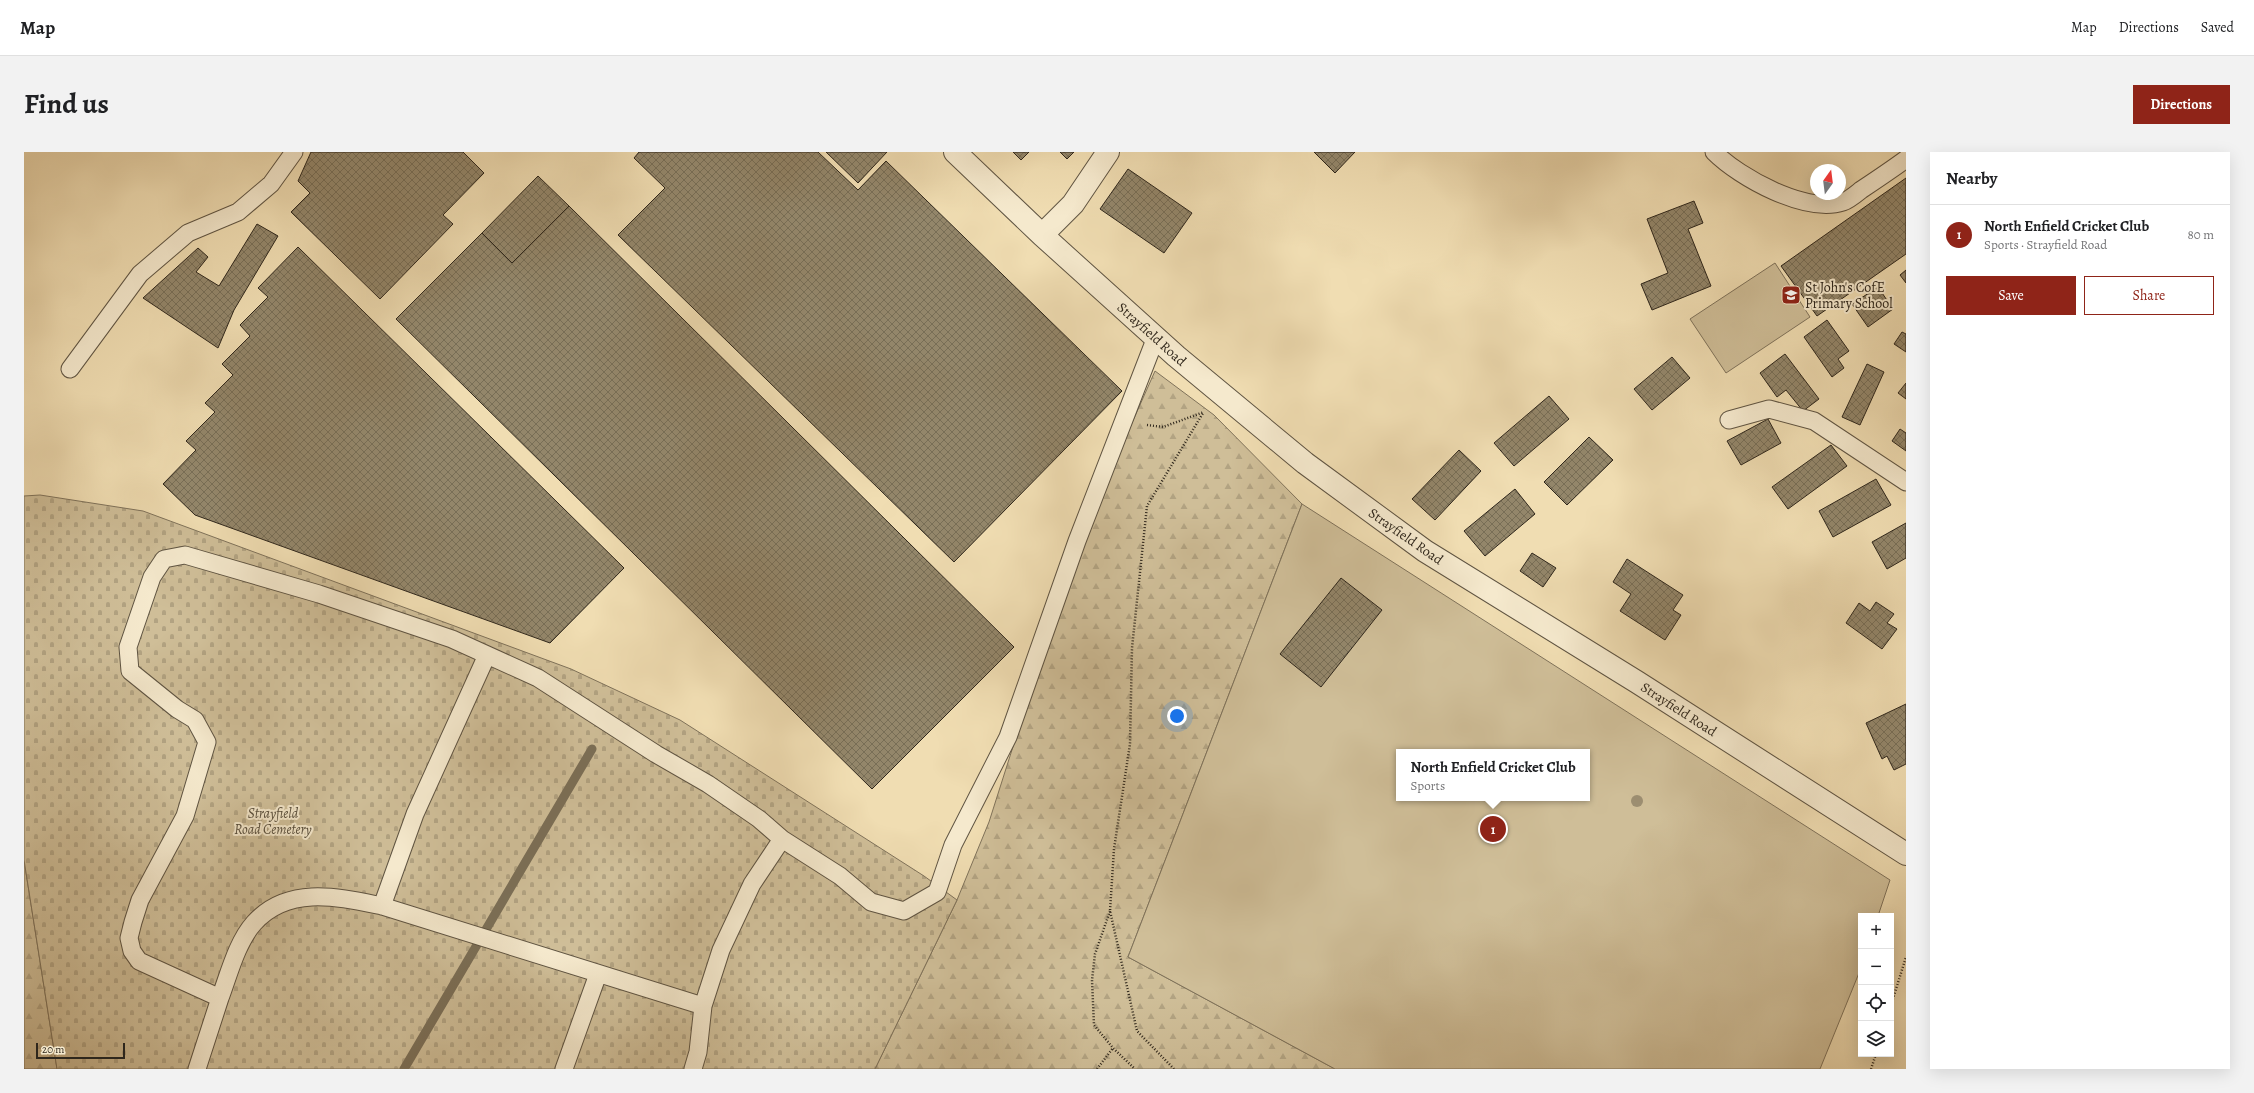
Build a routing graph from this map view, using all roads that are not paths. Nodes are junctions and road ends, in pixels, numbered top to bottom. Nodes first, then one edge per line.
1 (294, 152) edge
2 (955, 152) edge
3 (1108, 152) edge
4 (1714, 152) edge
5 (1906, 159) edge
6 (1042, 235) junction
7 (1156, 337) junction
8 (70, 369) dead end
9 (1729, 420) dead end
10 (1906, 482) edge
11 (486, 655) junction
12 (782, 839) junction
13 (1906, 854) edge
14 (382, 906) junction
15 (598, 974) junction
16 (220, 998) junction
17 (703, 1006) junction
18 (197, 1069) edge
19 (564, 1069) edge
20 (693, 1069) edge

1 - 8 lane
2 - 6 street, Strayfield Road
3 - 6 street
4 - 5 lane
6 - 7 street, Strayfield Road
7 - 12 lane
7 - 13 street, Strayfield Road
9 - 10 lane
11 - 12 lane
11 - 14 lane
11 - 16 lane
12 - 17 lane
14 - 15 lane
14 - 16 lane
15 - 17 lane
15 - 19 lane
16 - 18 lane
17 - 20 lane

